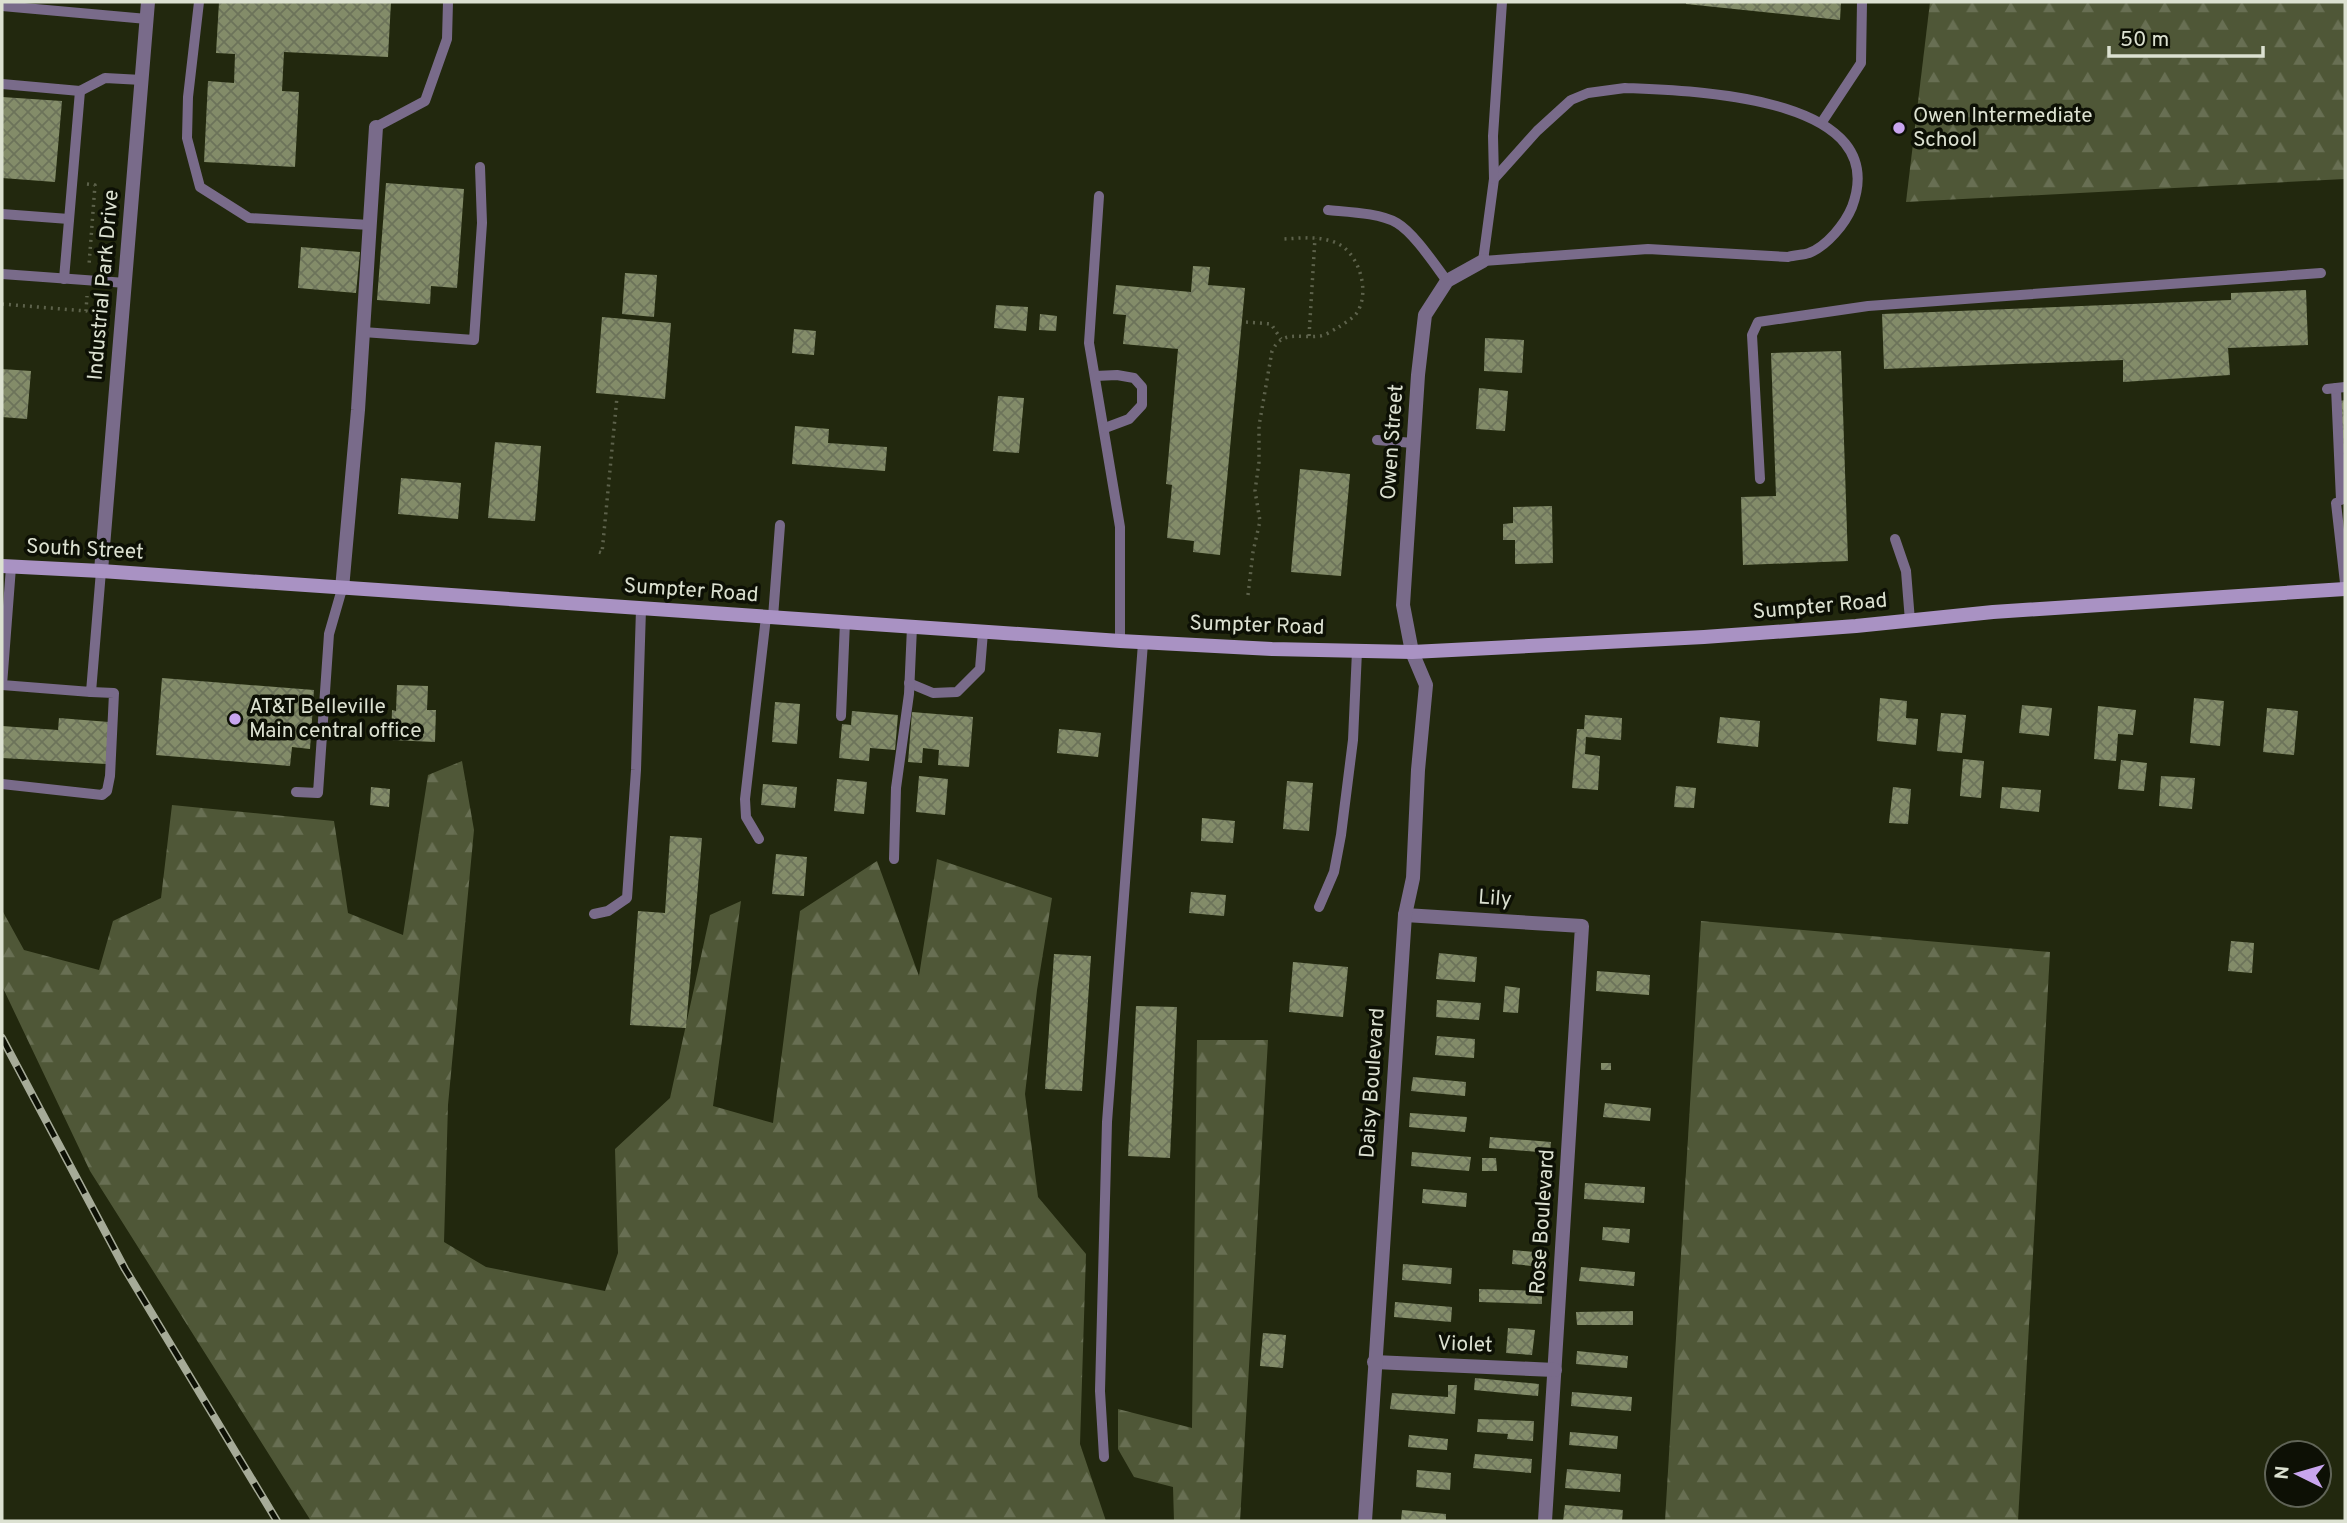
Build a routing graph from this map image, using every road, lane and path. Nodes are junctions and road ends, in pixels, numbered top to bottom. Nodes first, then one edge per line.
1 (90, 2) edge
2 (148, 2) edge
3 (199, 2) edge
4 (449, 2) edge
5 (1502, 2) edge
6 (1862, 2) edge
7 (2, 6) edge
8 (89, 14) junction
9 (146, 19) junction
10 (142, 80) junction
11 (2, 84) edge
12 (80, 91) junction
13 (1822, 122) junction
14 (376, 127) joint
15 (480, 167) dead end
16 (1494, 179) junction
17 (85, 184) dead end
18 (1099, 196) dead end
19 (1328, 210) dead end
20 (2, 214) edge
21 (69, 219) junction
22 (370, 225) junction
23 (1315, 238) junction
24 (1283, 239) dead end
25 (1483, 261) junction
26 (89, 265) dead end
27 (2, 274) edge
28 (2321, 274) dead end
29 (64, 279) junction
30 (1447, 281) junction
31 (125, 283) junction
32 (87, 291) dead end
33 (2, 304) edge
34 (1246, 322) dead end
35 (363, 332) junction
36 (1309, 336) junction
37 (1281, 339) junction
38 (1095, 376) junction
39 (2336, 388) edge
40 (617, 397) dead end
41 (1105, 428) junction
42 (1377, 440) dead end
43 (1413, 443) junction
44 (1760, 479) dead end
45 (780, 525) dead end
46 (1895, 540) dead end
47 (599, 552) dead end
48 (6, 567) edge
49 (101, 571) junction
50 (167, 576) joint
51 (2345, 583) edge
52 (342, 589) junction
53 (2345, 589) edge
54 (1248, 595) dead end
55 (641, 609) junction
56 (770, 617) junction
57 (1910, 621) junction
58 (845, 622) junction
59 (912, 627) junction
60 (983, 632) junction
61 (1120, 641) junction
62 (1143, 643) junction
63 (1357, 651) junction
64 (1412, 652) junction
65 (909, 683) junction
66 (2, 685) edge
67 (91, 692) junction
68 (841, 716) dead end
69 (2, 783) edge
70 (296, 792) dead end
71 (759, 839) dead end
72 (894, 859) dead end
73 (1318, 907) dead end
74 (594, 914) dead end
75 (1405, 915) junction
76 (1582, 926) joint
77 (1374, 1362) junction
78 (1555, 1370) junction
79 (1104, 1457) dead end
80 (1365, 1521) edge
81 (1545, 1521) edge

1 - 8 lane
2 - 9 street, Industrial Park Drive
3 - 22 lane
4 - 14 lane
5 - 16 lane
6 - 13 lane
7 - 8 lane
8 - 9 lane
9 - 10 street, Industrial Park Drive
10 - 12 lane
10 - 31 street, Industrial Park Drive
11 - 12 lane
12 - 21 lane
13 - 16 lane
13 - 25 lane
14 - 22 street
15 - 35 lane
16 - 25 lane
17 - 26 path
18 - 38 lane
19 - 30 lane
20 - 21 lane
21 - 29 lane
22 - 35 street
23 - 24 path
23 - 36 path
23 - 36 path
25 - 30 street, Owen Street
27 - 29 lane
28 - 44 lane
29 - 31 lane
30 - 43 street, Owen Street
31 - 49 street, Industrial Park Drive
32 - 33 path
34 - 37 path
35 - 52 street
36 - 37 path
37 - 54 path
38 - 41 lane
38 - 41 lane
39 - 51 lane
40 - 47 path
41 - 61 lane
42 - 43 lane
43 - 64 street, Owen Street
45 - 56 lane
46 - 57 lane
48 - 49 street, South Street
48 - 66 lane
49 - 50 street, South Street
49 - 67 lane
50 - 52 street, Sumpter Road
52 - 55 street, Sumpter Road
52 - 70 lane
53 - 57 street, Sumpter Road
55 - 56 street, Sumpter Road
55 - 74 lane
56 - 58 street, Sumpter Road
56 - 71 lane
57 - 64 street, Sumpter Road
58 - 59 street, Sumpter Road
58 - 68 lane
59 - 60 street, Sumpter Road
59 - 65 lane
60 - 61 street, Sumpter Road
60 - 65 lane
61 - 62 street, Sumpter Road
62 - 63 street, Sumpter Road
62 - 79 lane
63 - 64 street, Sumpter Road
63 - 73 lane
64 - 75 street, Daisy Boulevard
65 - 72 lane
66 - 67 lane
67 - 69 lane
75 - 76 street, Lily
75 - 77 street, Daisy Boulevard
76 - 78 street, Rose Boulevard
77 - 78 street, Violet
77 - 80 street, Daisy Boulevard
78 - 81 street, Rose Boulevard

